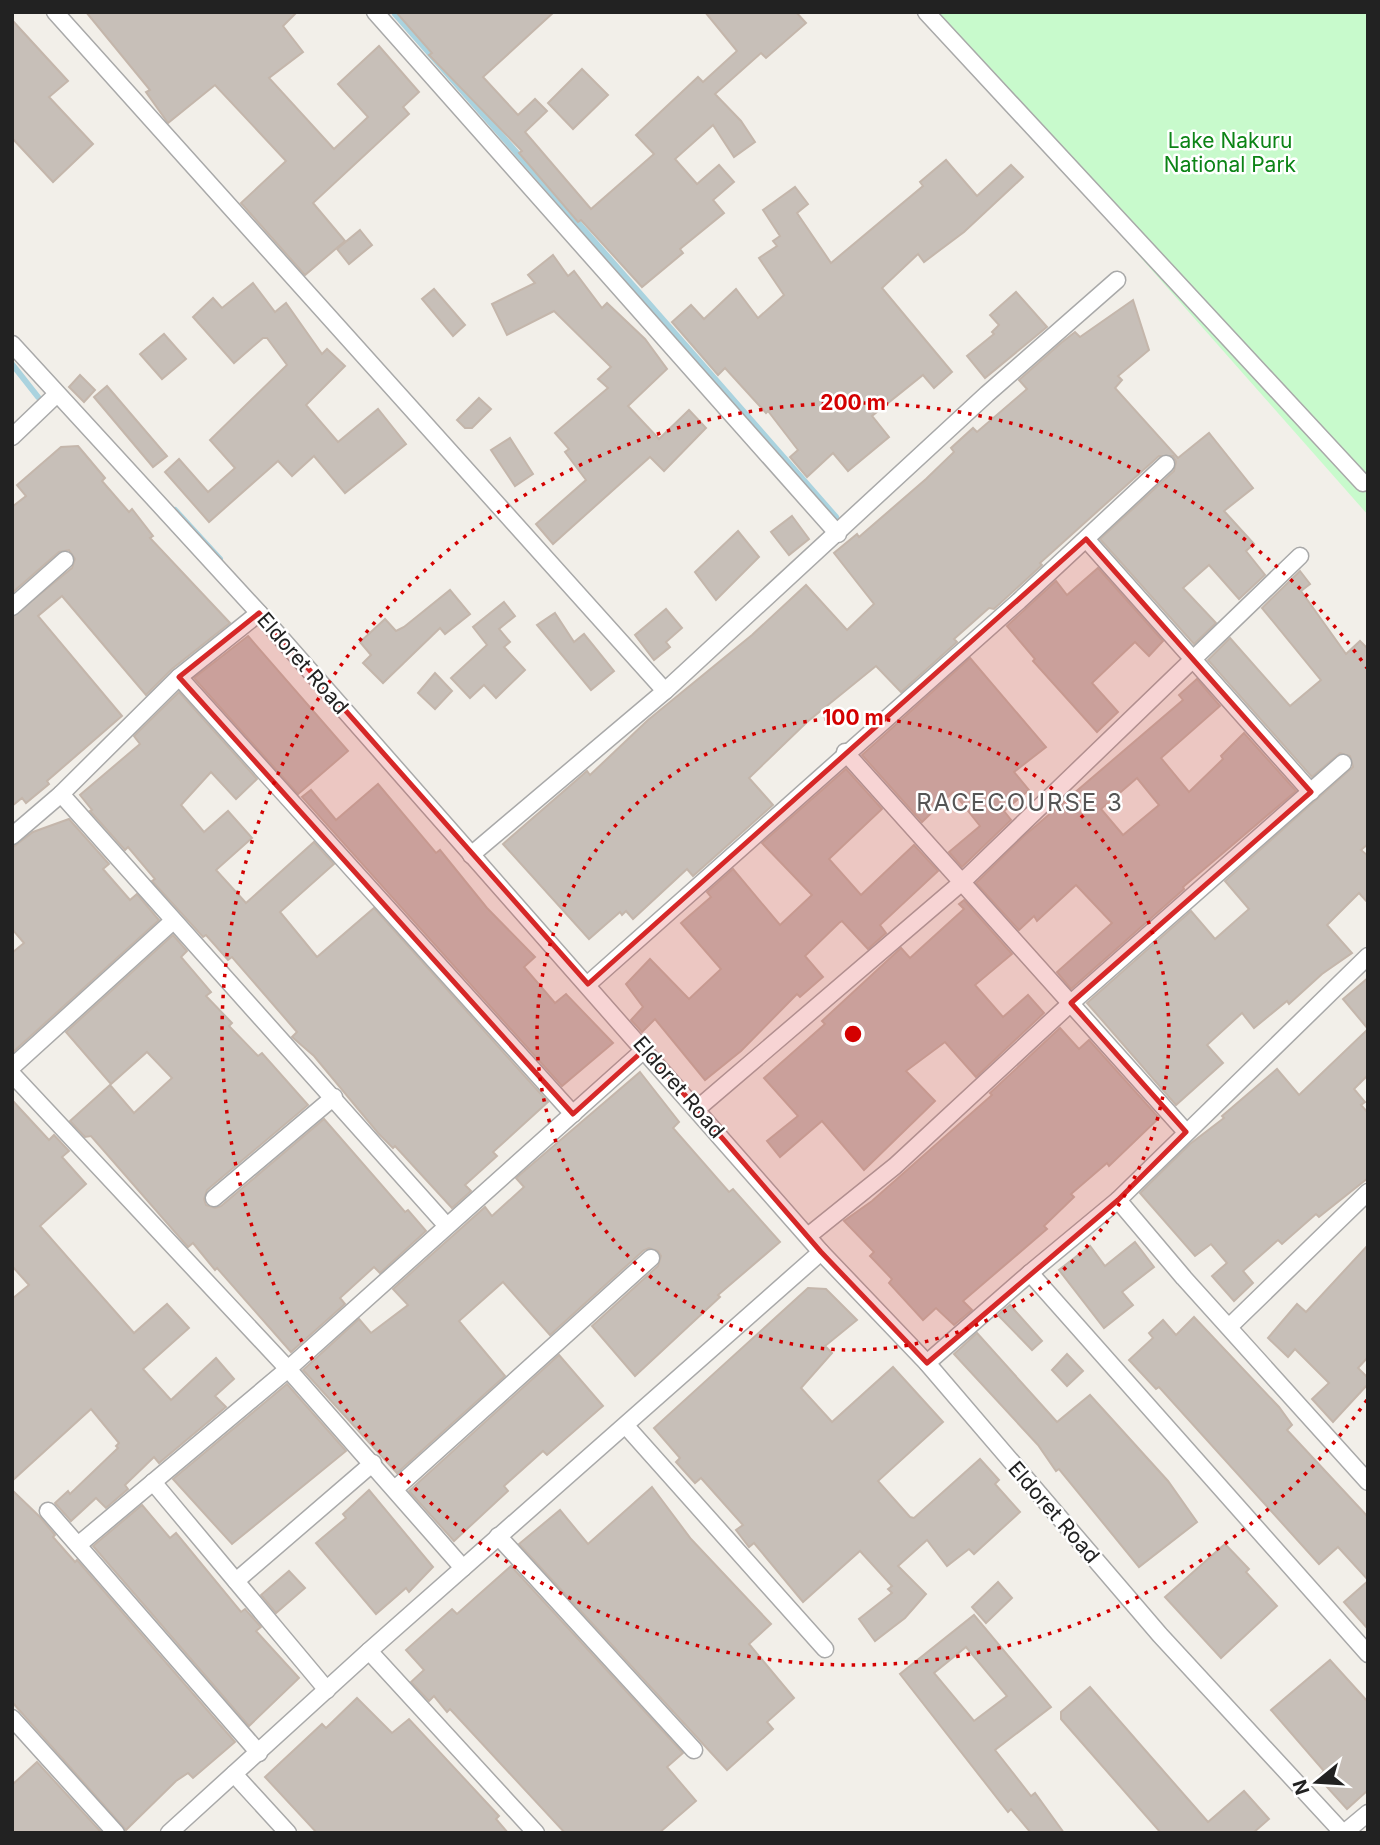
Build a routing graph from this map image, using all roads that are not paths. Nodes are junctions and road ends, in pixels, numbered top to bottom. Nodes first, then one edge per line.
1 (55, 12) edge
2 (926, 12) edge
3 (381, 14) edge
4 (1117, 280) dead end
5 (12, 344) edge
6 (57, 394) junction
7 (12, 437) edge
8 (1166, 464) dead end
9 (1363, 483) dead end
10 (838, 534) junction
11 (1086, 540) junction
12 (1300, 556) dead end
13 (65, 560) dead end
14 (12, 607) edge
15 (259, 613) junction
16 (1194, 659) junction
17 (179, 677) junction
18 (665, 691) junction
19 (845, 752) junction
20 (1343, 763) dead end
21 (1311, 792) junction
22 (61, 794) junction
23 (12, 836) edge
24 (471, 855) junction
25 (961, 883) junction
26 (173, 921) junction
27 (1368, 956) edge
28 (589, 984) junction
29 (1071, 1003) junction
30 (645, 1049) junction
31 (12, 1067) edge
32 (12, 1074) edge
33 (334, 1097) junction
34 (697, 1109) junction
35 (573, 1114) junction
36 (1186, 1132) junction
37 (1368, 1192) edge
38 (214, 1198) dead end
39 (1118, 1200) junction
40 (446, 1225) junction
41 (808, 1236) junction
42 (821, 1252) junction
43 (651, 1258) dead end
44 (1030, 1273) junction
45 (1229, 1326) junction
46 (927, 1363) junction
47 (288, 1368) junction
48 (626, 1426) junction
49 (373, 1463) junction
50 (153, 1482) junction
51 (1368, 1482) edge
52 (396, 1488) junction
53 (48, 1511) dead end
54 (498, 1536) junction
55 (78, 1545) junction
56 (463, 1567) junction
57 (236, 1581) junction
58 (825, 1649) dead end
59 (369, 1651) junction
60 (1368, 1654) edge
61 (327, 1690) junction
62 (12, 1718) edge
63 (694, 1750) dead end
64 (259, 1753) junction
65 (234, 1774) junction
66 (1368, 1813) edge
67 (116, 1833) edge
68 (169, 1833) edge
69 (288, 1833) edge
70 (536, 1833) edge
71 (1343, 1833) edge

1 - 18 street
2 - 9 street
3 - 10 street
4 - 10 street
5 - 6 street, Eldoret Road
6 - 7 street
6 - 15 street, Eldoret Road
8 - 11 street
10 - 18 street
11 - 16 street
11 - 19 street
12 - 16 street
13 - 14 street
15 - 17 street
15 - 24 street, Eldoret Road
16 - 21 street
16 - 25 street
17 - 22 street
17 - 35 street
18 - 24 street
19 - 25 street
19 - 28 street
20 - 21 street
21 - 29 street
22 - 23 street
22 - 26 street
24 - 28 street, Eldoret Road
25 - 29 street
25 - 34 street
26 - 31 street
26 - 33 street
27 - 36 street
28 - 30 street, Eldoret Road
29 - 36 street
29 - 41 street
30 - 34 street, Eldoret Road
30 - 35 street
32 - 47 street
33 - 38 street
33 - 40 street
34 - 41 street, Eldoret Road
35 - 40 street
36 - 39 street
37 - 45 street
39 - 44 street
39 - 45 street
40 - 47 street
41 - 42 street, Eldoret Road
42 - 46 street, Eldoret Road
42 - 48 street
43 - 52 street
44 - 46 street
44 - 60 street
45 - 51 street
46 - 71 street, Eldoret Road
47 - 49 street
47 - 50 street
48 - 54 street
48 - 58 street
49 - 52 street
49 - 57 street
50 - 55 street
50 - 57 street
52 - 56 street
53 - 55 street
54 - 56 street
54 - 63 street
55 - 64 street
56 - 59 street
57 - 61 street
59 - 61 street
59 - 70 street
61 - 64 street
62 - 67 street
64 - 65 street
65 - 68 street
65 - 69 street
66 - 71 street

